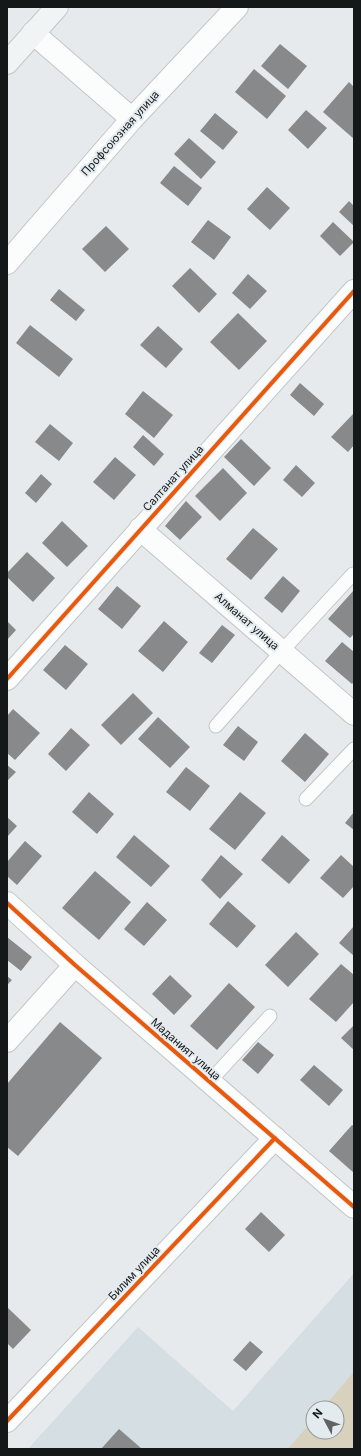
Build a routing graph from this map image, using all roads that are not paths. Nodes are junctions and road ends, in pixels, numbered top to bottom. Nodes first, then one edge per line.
1 (57, 7) edge
2 (237, 7) edge
3 (33, 33) junction
4 (7, 63) edge
5 (132, 119) junction
6 (7, 262) edge
7 (354, 292) edge
8 (140, 529) junction
9 (353, 574) dead end
10 (282, 651) junction
11 (7, 678) edge
12 (354, 714) edge
13 (216, 726) dead end
14 (354, 748) edge
15 (306, 798) dead end
16 (7, 903) edge
17 (75, 966) junction
18 (270, 1016) dead end
19 (7, 1041) edge
20 (209, 1082) junction
21 (275, 1138) junction
22 (354, 1207) edge
23 (7, 1421) edge

1 - 3 street
2 - 5 street, Профсоюзная улица
3 - 4 street
3 - 5 street
5 - 6 street, Профсоюзная улица
7 - 8 street, Салтанат улица
8 - 10 street, Алманат улица
8 - 11 street, Салтанат улица
9 - 10 lane
10 - 12 street, Алманат улица
10 - 13 lane
14 - 15 lane
16 - 17 street, Маданият улица
17 - 19 street
17 - 20 street, Маданият улица
18 - 20 lane
20 - 21 street, Маданият улица
21 - 22 street, Маданият улица
21 - 23 street, Билим улица

